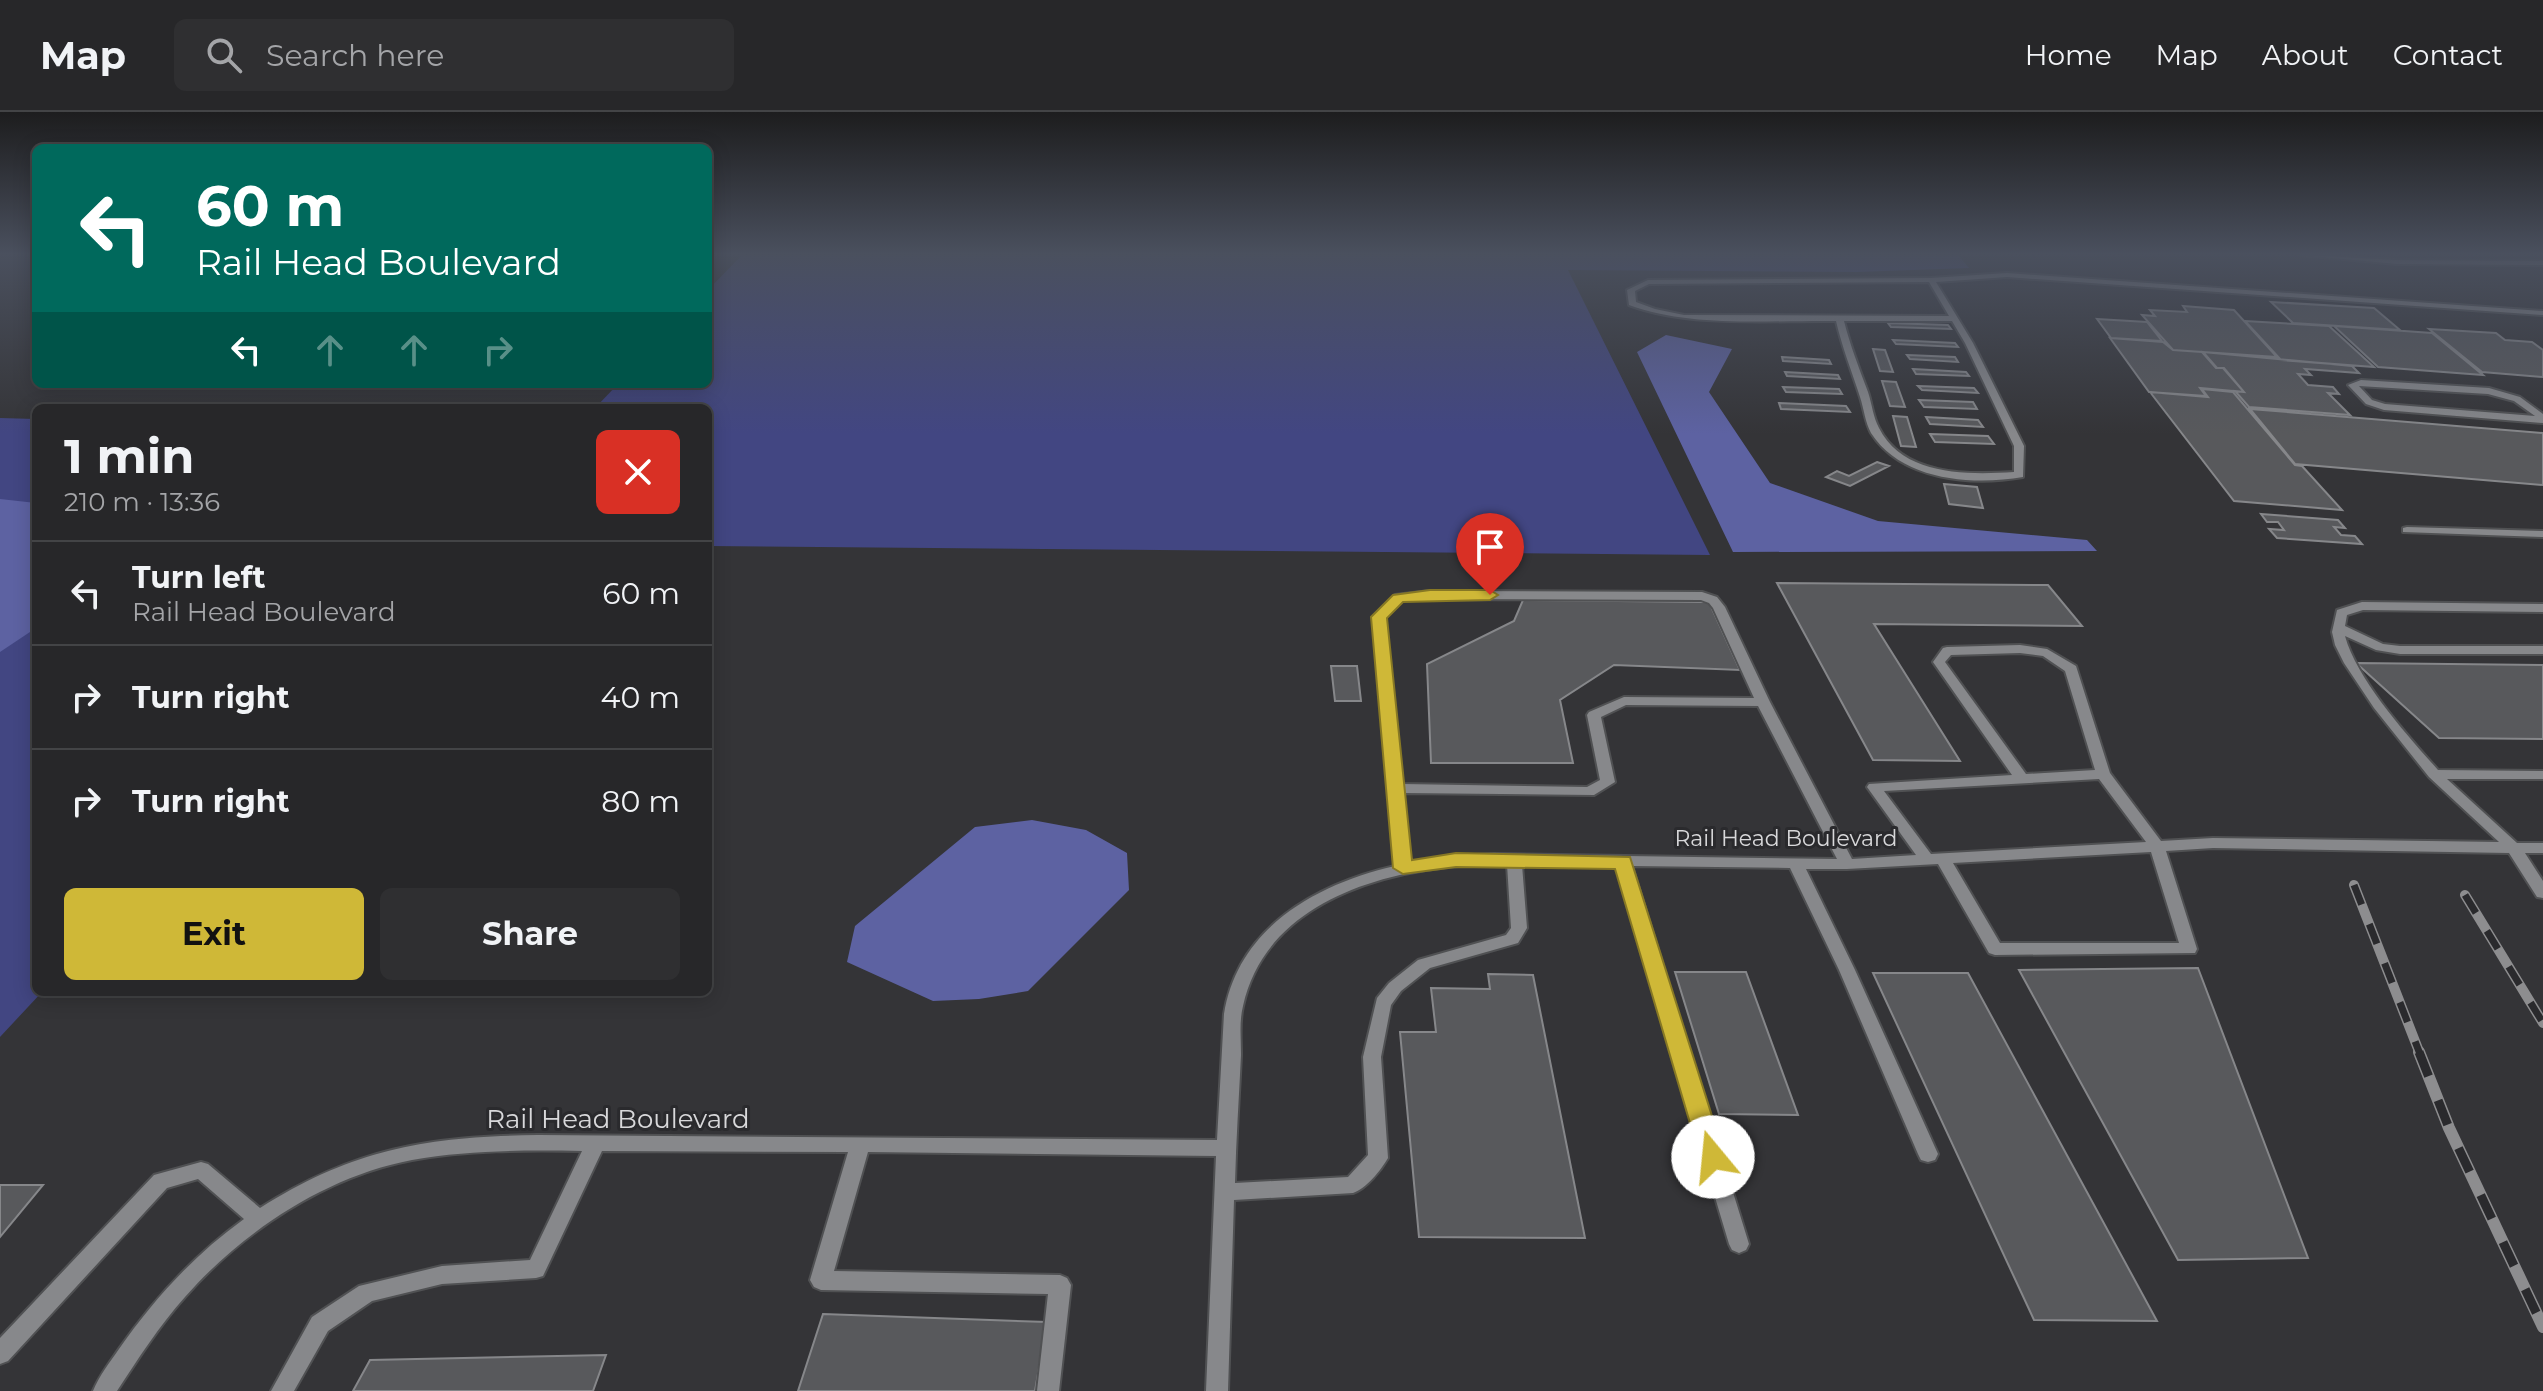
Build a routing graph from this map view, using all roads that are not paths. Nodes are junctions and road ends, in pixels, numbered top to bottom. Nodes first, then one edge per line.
1 (1672, 315) edge
2 (1952, 315) edge
3 (1955, 319) junction
4 (1840, 320) junction
5 (2543, 419) edge
6 (2407, 530) dead end
7 (2543, 534) edge
8 (2536, 608) edge
9 (2543, 618) edge
10 (2339, 628) junction
11 (2543, 650) edge
12 (1763, 702) junction
13 (2103, 774) junction
14 (2434, 774) junction
15 (2543, 775) edge
16 (2022, 779) junction
17 (1395, 788) junction
18 (2157, 846) junction
19 (2514, 848) junction
20 (2543, 848) edge
21 (1514, 859) junction
22 (1936, 860) junction
23 (1623, 862) junction
24 (1796, 864) junction
25 (1847, 864) junction
26 (1403, 868) junction
27 (2543, 893) edge
28 (595, 1145) junction
29 (860, 1145) junction
30 (1226, 1148) junction
31 (1928, 1154) dead end
32 (1224, 1192) junction
33 (259, 1220) junction
34 (1739, 1244) dead end
35 (0, 1354) edge
36 (104, 1391) edge
37 (282, 1391) edge
38 (1048, 1391) edge
39 (1217, 1391) edge

1 - 4 street
2 - 3 street
3 - 4 street
3 - 4 street
5 - 5 street
6 - 7 street
8 - 9 street
8 - 10 street
10 - 11 street
10 - 14 street
12 - 17 street
12 - 17 street
12 - 25 street
13 - 16 street
13 - 16 street
13 - 18 street
14 - 15 street
14 - 19 street
16 - 22 street
17 - 26 street
18 - 19 street, Rail Head Boulevard
18 - 22 street, Rail Head Boulevard
18 - 22 street
19 - 20 street, Rail Head Boulevard
19 - 27 street
21 - 23 street, Rail Head Boulevard
21 - 26 street, Rail Head Boulevard
21 - 32 street
22 - 25 street, Rail Head Boulevard
23 - 24 street, Rail Head Boulevard
23 - 34 street
24 - 25 street, Rail Head Boulevard
24 - 31 street
26 - 30 street, Rail Head Boulevard
28 - 29 street, Rail Head Boulevard
28 - 33 street, Rail Head Boulevard
28 - 37 street
29 - 30 street, Rail Head Boulevard
29 - 38 street
30 - 32 street, Rail Head Boulevard
32 - 39 street, Rail Head Boulevard
33 - 35 street
33 - 36 street, Rail Head Boulevard

